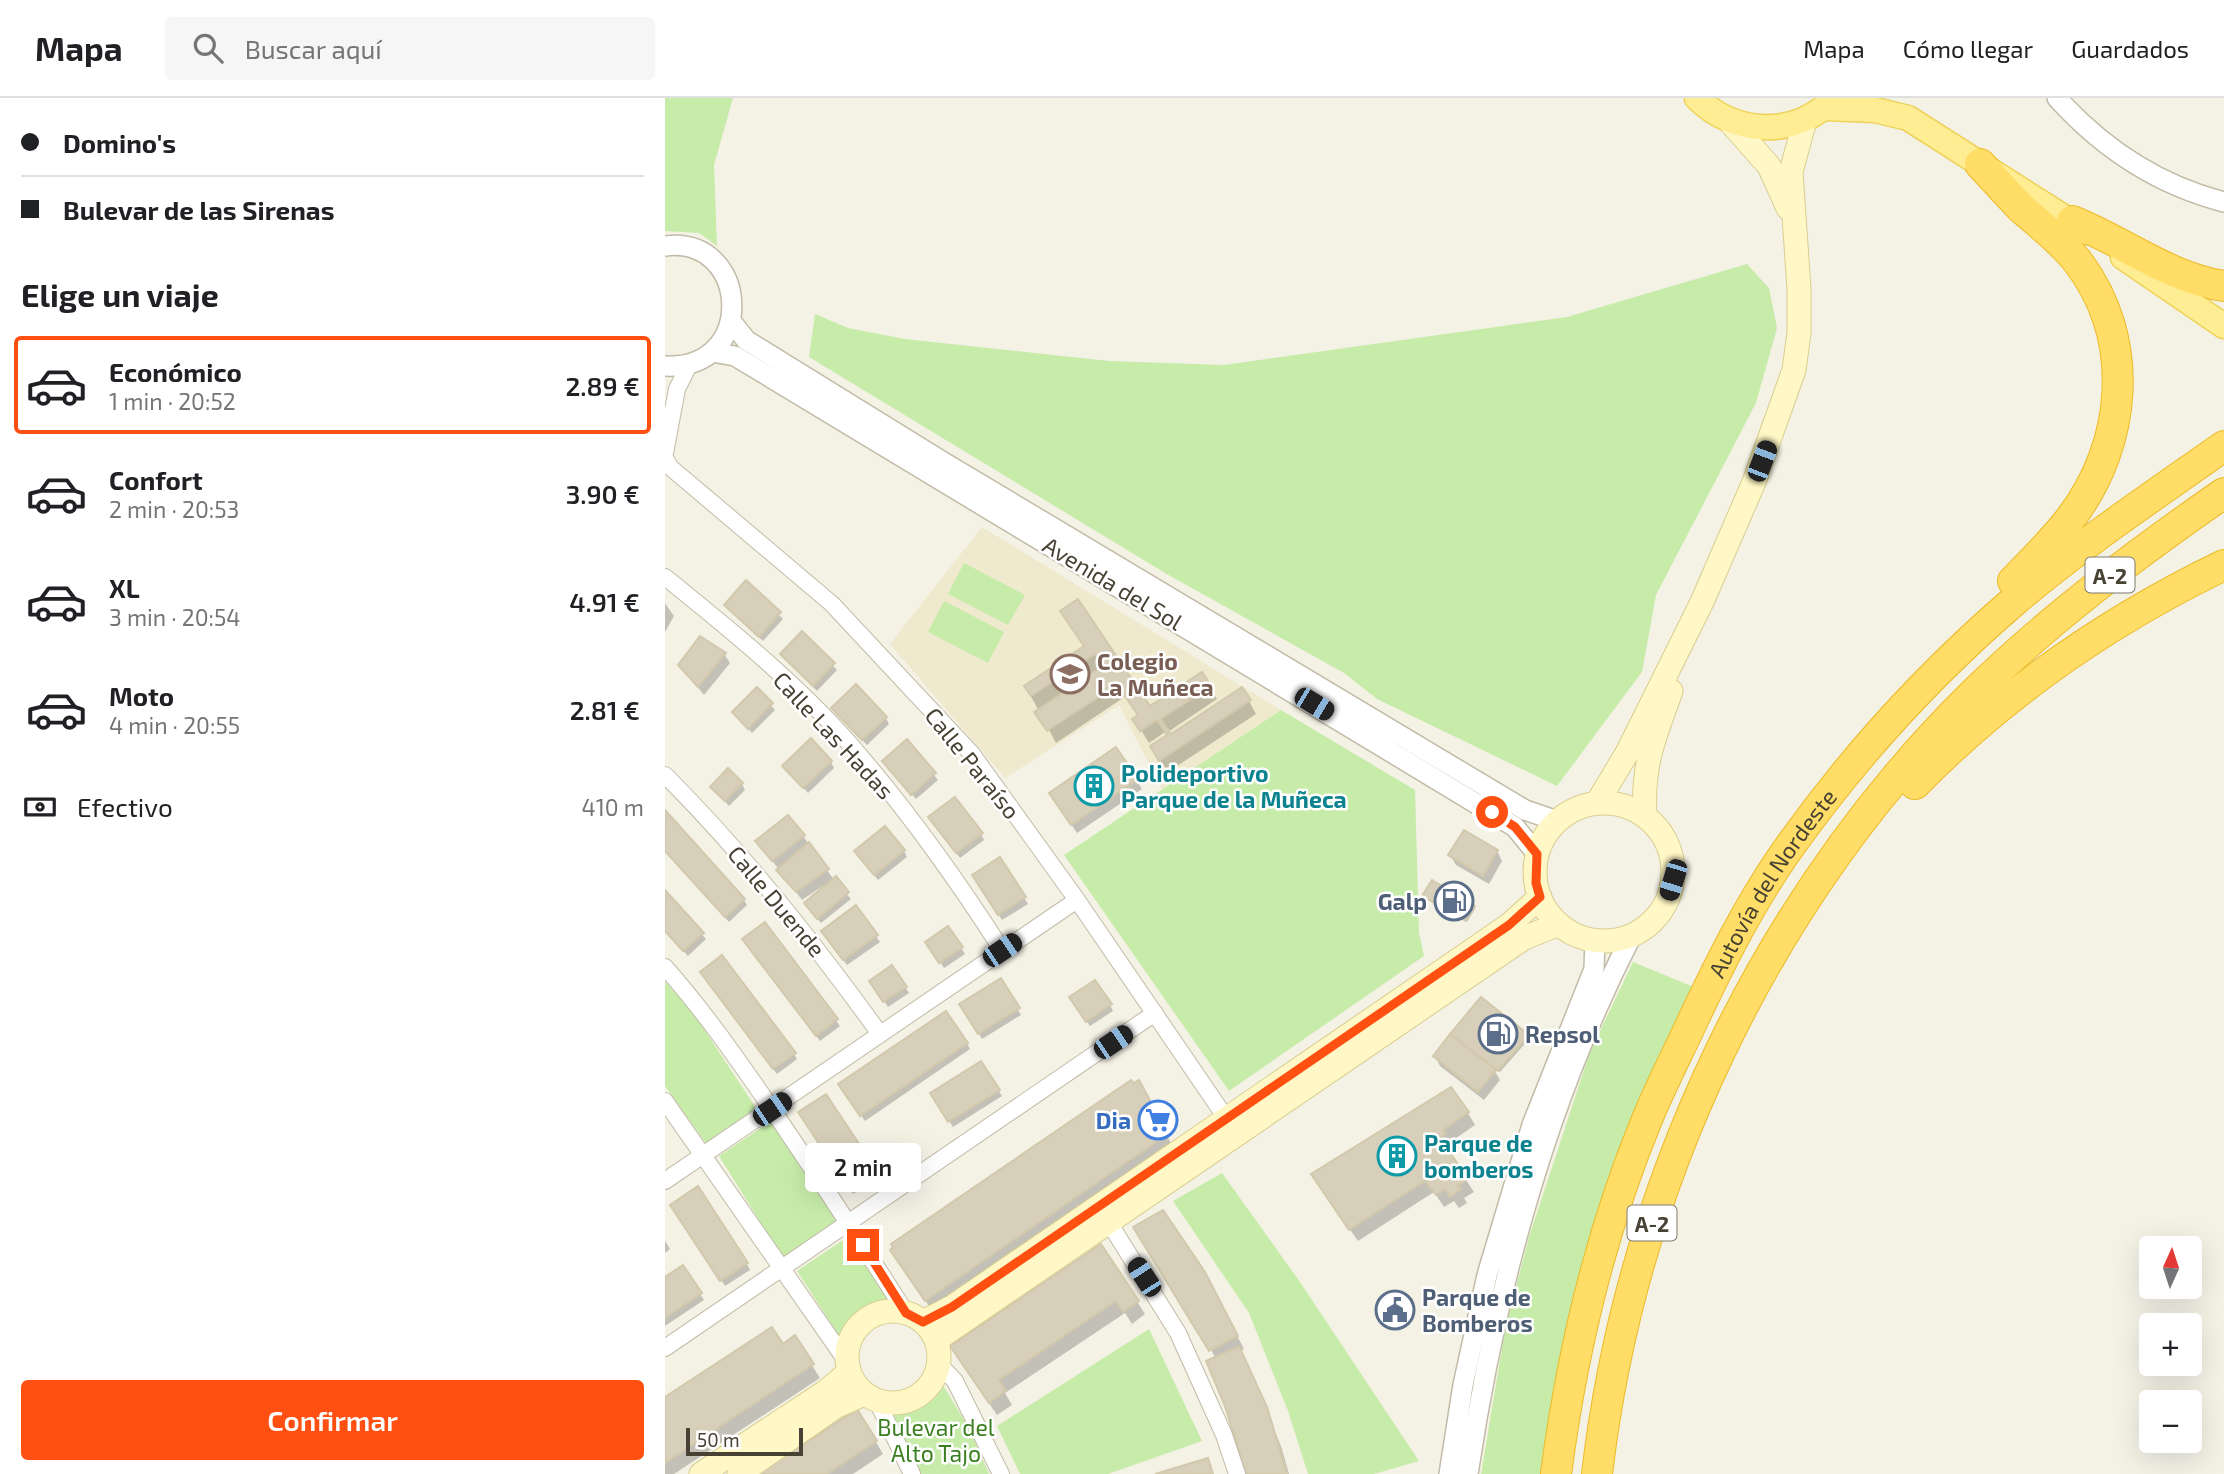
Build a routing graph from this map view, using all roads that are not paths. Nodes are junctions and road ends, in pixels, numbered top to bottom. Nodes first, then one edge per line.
1 (1697, 98) edge
2 (2057, 98) edge
3 (1901, 108) edge
4 (1821, 109) edge
5 (1730, 122) junction
6 (1980, 164) junction
7 (2224, 202) edge
8 (1792, 217) junction
9 (2072, 221) junction
10 (665, 246) edge
11 (2224, 286) edge
12 (731, 321) junction
13 (2224, 326) edge
14 (712, 352) junction
15 (689, 365) junction
16 (665, 366) edge
17 (2224, 446) edge
18 (665, 455) edge
19 (2224, 493) edge
20 (2224, 565) edge
21 (665, 578) edge
22 (1702, 602) junction
23 (1930, 682) junction
24 (665, 775) edge
25 (1597, 803) junction
26 (1645, 816) junction
27 (1557, 821) junction
28 (1537, 854) junction
29 (1540, 897) junction
30 (1077, 900) junction
31 (1559, 924) junction
32 (1632, 935) junction
33 (1595, 940) junction
34 (1779, 946) junction
35 (1002, 950) junction
36 (665, 967) edge
37 (1155, 1013) junction
38 (880, 1034) junction
39 (665, 1101) edge
40 (772, 1109) junction
41 (1226, 1118) junction
42 (705, 1154) junction
43 (665, 1181) edge
44 (1108, 1221) junction
45 (849, 1222) junction
46 (782, 1268) junction
47 (922, 1325) junction
48 (665, 1348) edge
49 (939, 1364) junction
50 (848, 1367) junction
51 (870, 1398) junction
52 (701, 1474) edge
53 (739, 1474) edge
54 (912, 1474) edge
55 (1001, 1474) edge
56 (1237, 1474) edge
57 (1449, 1474) edge
58 (1468, 1474) edge
59 (1556, 1474) edge
60 (1597, 1474) edge

1 - 5 main road
2 - 7 street
3 - 4 main road
3 - 6 main road
4 - 5 main road
4 - 8 main road
5 - 8 main road
6 - 9 main road
6 - 23 highway
8 - 22 main road
9 - 11 highway
9 - 13 main road
10 - 12 street
12 - 14 street
12 - 27 street, Avenida del Sol
14 - 15 street
14 - 28 street, Avenida del Sol
15 - 16 street
15 - 18 street
17 - 23 highway, Autovía del Nordeste / A-2
18 - 30 street, Calle Paraíso
19 - 34 highway, Autovía del Nordeste / A-2
20 - 34 highway
21 - 35 street, Calle Las Hadas
22 - 25 main road
22 - 26 main road
23 - 59 highway, Autovía del Nordeste / A-2
24 - 38 street, Calle Duende
25 - 26 main road
25 - 27 main road
26 - 32 main road
27 - 28 main road
28 - 29 main road
29 - 31 main road
29 - 41 main road
30 - 35 street
30 - 37 street, Calle Paraíso
31 - 33 main road
31 - 44 main road
32 - 33 main road
32 - 58 street
33 - 57 street
34 - 60 highway, Autovía del Nordeste / A-2
35 - 38 street
36 - 40 street
37 - 41 street, Calle Paraíso
37 - 45 street
38 - 40 street
39 - 42 street
40 - 42 street
40 - 45 street
41 - 47 main road
42 - 43 street
42 - 46 street
44 - 47 main road
44 - 56 street
45 - 46 street
45 - 47 street
46 - 48 street
46 - 50 street
47 - 49 main road
47 - 50 main road
49 - 51 main road
49 - 55 street
50 - 51 main road
50 - 52 main road
51 - 53 main road
51 - 54 street

